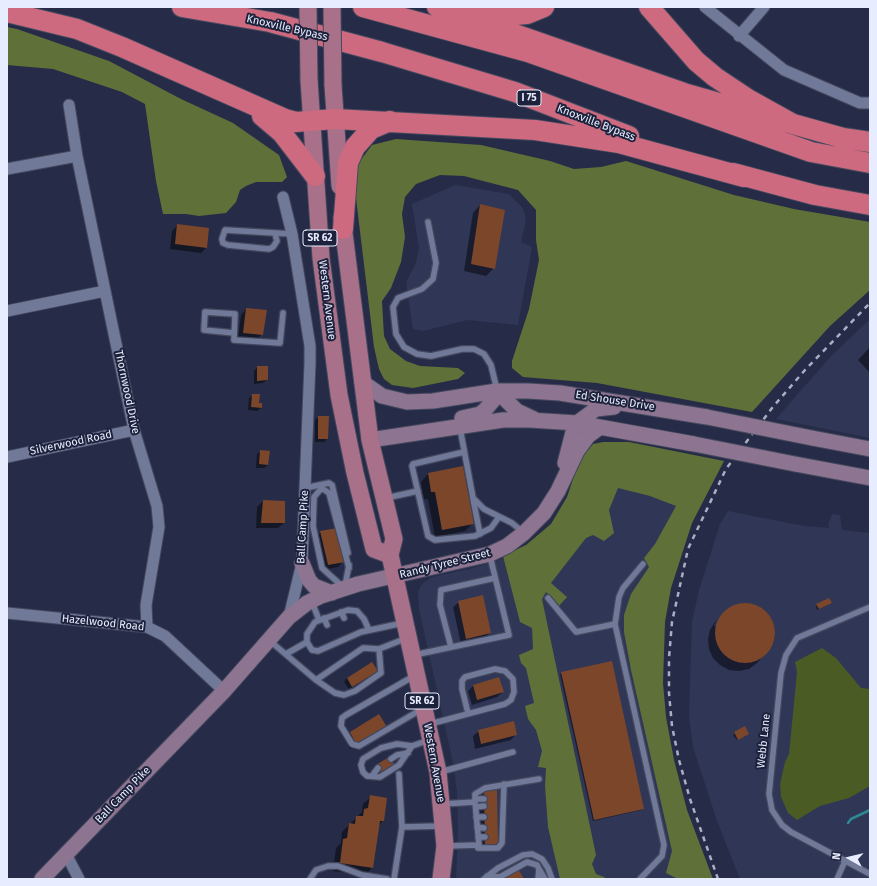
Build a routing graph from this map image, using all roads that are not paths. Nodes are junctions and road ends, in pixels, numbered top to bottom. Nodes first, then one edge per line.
1 (182, 7) edge
2 (308, 7) edge
3 (332, 7) edge
4 (363, 7) edge
5 (437, 7) edge
6 (456, 7) edge
7 (544, 7) edge
8 (649, 7) edge
9 (704, 7) edge
10 (764, 7) edge
11 (7, 12) edge
12 (739, 36) junction
13 (232, 96) junction
14 (865, 103) edge
15 (69, 105) dead end
16 (335, 119) junction
17 (391, 121) junction
18 (312, 122) junction
19 (794, 124) junction
20 (870, 142) edge
21 (77, 156) junction
22 (870, 162) edge
23 (7, 169) edge
24 (315, 176) junction
25 (744, 177) junction
26 (283, 197) dead end
27 (870, 205) edge
28 (428, 222) dead end
29 (343, 229) junction
30 (275, 234) junction
31 (292, 234) junction
32 (105, 291) junction
33 (7, 311) edge
34 (283, 314) dead end
35 (234, 333) junction
36 (362, 382) junction
37 (497, 391) junction
38 (339, 395) junction
39 (673, 410) junction
40 (535, 420) junction
41 (577, 424) junction
42 (460, 427) junction
43 (599, 428) junction
44 (134, 430) junction
45 (408, 434) junction
46 (370, 440) junction
47 (870, 449) edge
48 (464, 452) junction
49 (7, 457) edge
50 (870, 478) edge
51 (561, 484) junction
52 (305, 488) junction
53 (418, 491) junction
54 (384, 498) junction
55 (473, 498) junction
56 (499, 517) junction
57 (524, 533) junction
58 (480, 534) junction
59 (490, 554) junction
60 (390, 555) junction
61 (302, 563) junction
62 (643, 564) dead end
63 (348, 568) junction
64 (395, 577) junction
65 (495, 578) junction
66 (338, 591) junction
67 (548, 598) dead end
68 (311, 601) junction
69 (870, 607) edge
70 (341, 612) junction
71 (7, 613) edge
72 (289, 617) junction
73 (344, 618) dead end
74 (319, 620) junction
75 (615, 624) junction
76 (327, 625) dead end
77 (147, 627) junction
78 (318, 629) dead end
79 (369, 630) junction
80 (406, 631) junction
81 (269, 640) junction
82 (306, 642) junction
83 (450, 647) junction
84 (379, 649) junction
85 (286, 654) junction
86 (412, 656) junction
87 (416, 674) junction
88 (316, 680) junction
89 (224, 691) junction
90 (424, 707) junction
91 (468, 713) junction
92 (429, 732) junction
93 (412, 746) junction
94 (513, 752) dead end
95 (408, 753) junction
96 (391, 759) dead end
97 (378, 768) dead end
98 (438, 772) junction
99 (399, 774) dead end
100 (372, 776) junction
101 (539, 779) dead end
102 (504, 784) junction
103 (484, 799) dead end
104 (475, 803) junction
105 (442, 804) junction
106 (484, 806) dead end
107 (476, 817) junction
108 (484, 817) dead end
109 (443, 826) junction
110 (402, 827) junction
111 (477, 827) junction
112 (484, 828) dead end
113 (478, 837) junction
114 (485, 837) dead end
115 (445, 846) junction
116 (478, 846) junction
117 (66, 854) junction
118 (845, 861) junction
119 (539, 869) junction
120 (870, 874) edge
121 (443, 876) edge
122 (485, 878) edge
123 (42, 879) edge
124 (79, 879) edge
125 (310, 879) edge
126 (387, 879) edge
127 (394, 879) edge
128 (538, 879) edge
129 (545, 879) edge
130 (552, 879) edge
131 (640, 879) edge
132 (837, 879) edge

1 - 25 highway, Knoxville Bypass / I 75
2 - 18 main road, Western Avenue / SR 62, bridge
3 - 16 main road, Western Avenue / SR 62, bridge
4 - 22 highway
5 - 19 highway
6 - 7 highway
8 - 19 highway
9 - 12 street
10 - 12 street
11 - 13 highway
12 - 14 street
13 - 18 highway
13 - 24 highway
15 - 21 street, Thornwood Drive
16 - 17 highway
16 - 18 highway
16 - 29 main road, Western Avenue / SR 62
17 - 25 highway
17 - 29 highway
18 - 24 main road, Western Avenue / SR 62
19 - 20 highway
21 - 23 street
21 - 32 street, Thornwood Drive
24 - 38 main road, Western Avenue / SR 62
25 - 27 highway, Knoxville Bypass / I 75
26 - 31 street, Ball Camp Pike
28 - 37 lane
29 - 36 main road, Western Avenue / SR 62
30 - 30 lane
30 - 31 lane
31 - 52 street, Ball Camp Pike
32 - 33 street
32 - 44 street, Thornwood Drive
34 - 35 lane
35 - 35 lane
36 - 37 street, Ed Shouse Drive
36 - 46 main road, Western Avenue / SR 62
37 - 39 street, Ed Shouse Drive
37 - 40 street
37 - 45 street
38 - 46 main road
38 - 60 main road, Western Avenue
39 - 41 street
39 - 47 street, Ed Shouse Drive, bridge
40 - 41 street
40 - 42 street
41 - 43 street
41 - 51 street, Randy Tyree Street
42 - 45 street
42 - 48 lane
43 - 50 street, bridge
43 - 51 street, Randy Tyree Street
44 - 49 street, Silverwood Road
44 - 77 street, Thornwood Drive
45 - 46 street
46 - 54 main road, Western Avenue / SR 62
48 - 53 lane
48 - 55 lane
51 - 57 street, Randy Tyree Street
52 - 61 street, Ball Camp Pike
52 - 63 lane
53 - 54 lane
53 - 58 lane
54 - 60 main road, Western Avenue / SR 62
55 - 56 lane
55 - 58 lane
56 - 57 lane
56 - 58 lane
57 - 59 street, Randy Tyree Street
59 - 64 street, Randy Tyree Street
59 - 65 lane
60 - 64 main road, Western Avenue / SR 62
61 - 66 street
61 - 72 street, Ball Camp Pike
62 - 75 lane
63 - 66 lane
63 - 66 lane
64 - 66 street, Randy Tyree Street
64 - 80 main road, Western Avenue / SR 62
65 - 83 lane
65 - 83 lane
66 - 68 street, Randy Tyree Street
67 - 75 lane
68 - 72 street, Randy Tyree Street
68 - 74 lane
69 - 118 lane, Webb Lane
70 - 73 lane
70 - 74 lane
70 - 79 lane
71 - 77 street, Hazelwood Road
72 - 81 street, Ball Camp Pike
74 - 76 lane
74 - 78 lane
74 - 82 lane
75 - 131 lane
77 - 89 street, Hazelwood Road
79 - 80 lane
79 - 82 lane
80 - 84 lane
80 - 86 main road, Western Avenue / SR 62
81 - 85 lane
81 - 89 street, Ball Camp Pike
82 - 85 lane
83 - 86 lane
84 - 88 lane
84 - 88 lane
85 - 88 lane
86 - 87 main road, Western Avenue / SR 62
87 - 90 main road, Western Avenue / SR 62
87 - 90 lane
89 - 117 street, Ball Camp Pike
90 - 92 main road, Western Avenue / SR 62
91 - 91 lane
91 - 92 lane
92 - 93 lane
92 - 98 main road, Western Avenue / SR 62
93 - 95 lane
93 - 100 lane
94 - 98 lane
95 - 96 lane
95 - 100 lane
97 - 100 lane
98 - 105 main road, Western Avenue / SR 62
99 - 110 lane
101 - 102 lane
102 - 104 lane
102 - 116 lane
103 - 104 lane
104 - 105 lane
104 - 106 lane
104 - 107 lane
105 - 109 main road, Western Avenue / SR 62
107 - 108 lane
107 - 111 lane
109 - 110 lane
109 - 115 main road, Western Avenue / SR 62
110 - 127 lane
111 - 112 lane
111 - 113 lane
113 - 114 lane
113 - 116 lane
115 - 116 lane
115 - 121 main road, Western Avenue / SR 62
117 - 123 street, Ball Camp Pike
117 - 124 street
118 - 120 lane, Webb Lane
118 - 132 lane
119 - 122 lane
119 - 128 lane
119 - 129 lane
122 - 130 lane
125 - 126 lane

